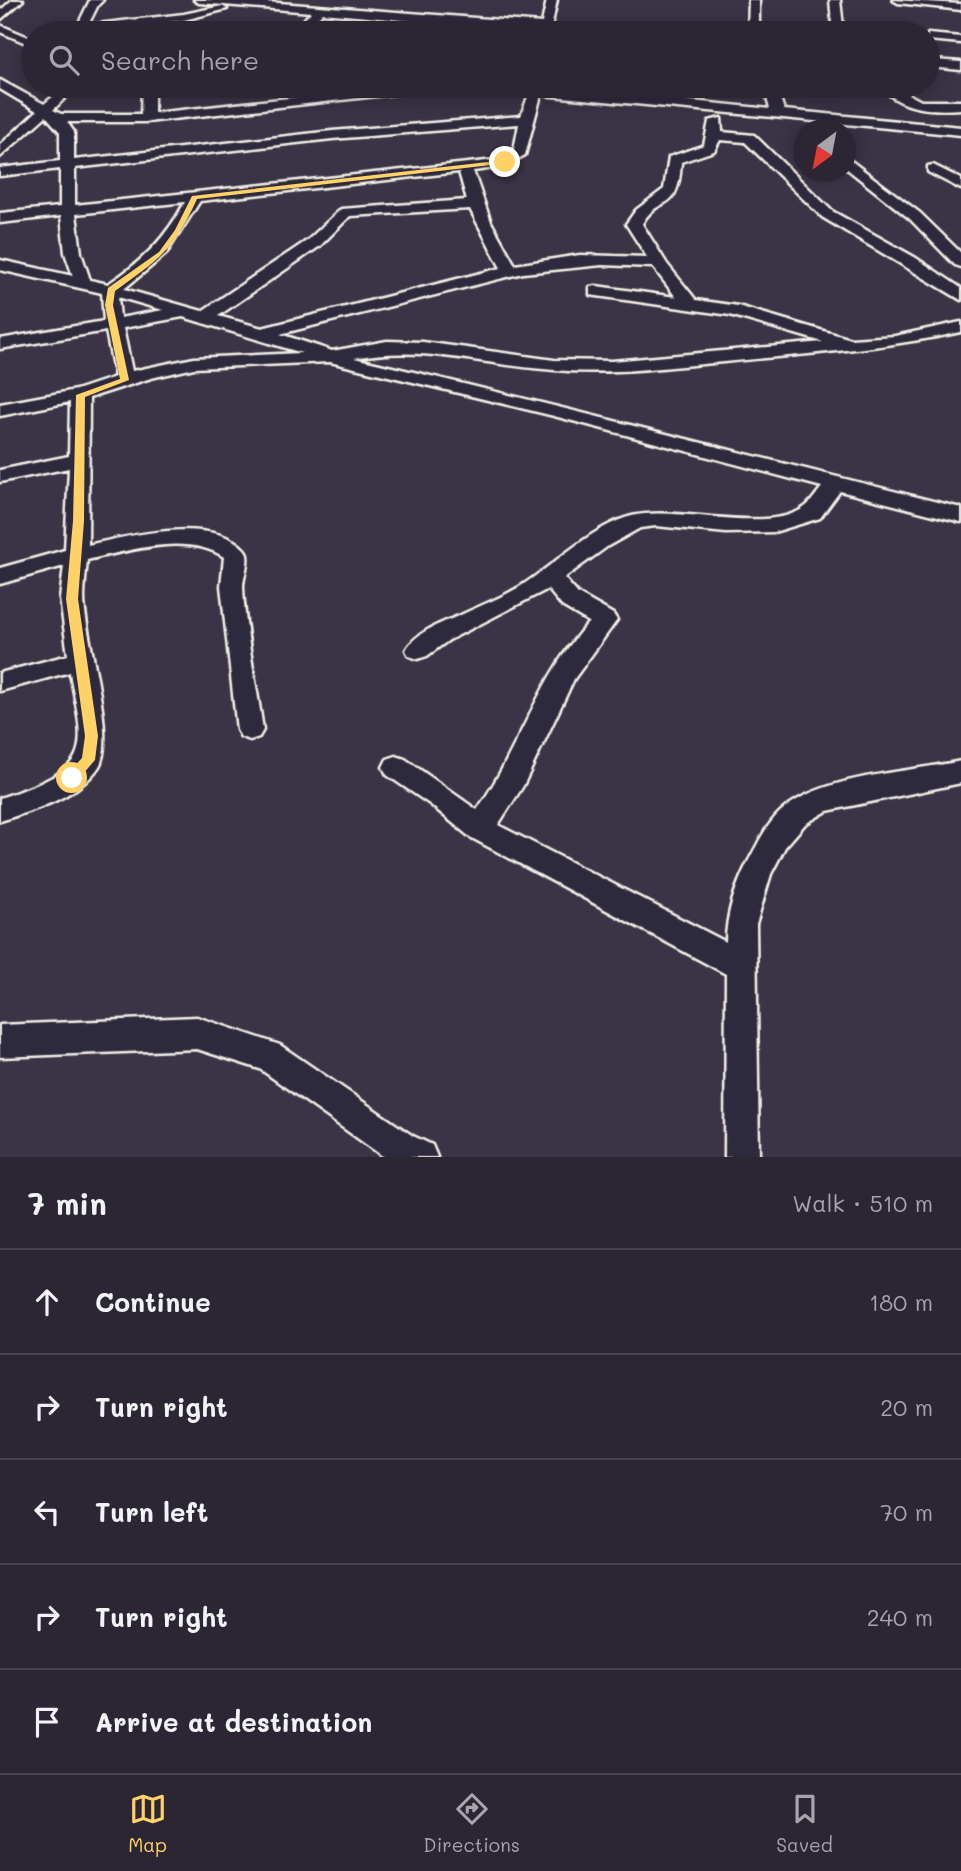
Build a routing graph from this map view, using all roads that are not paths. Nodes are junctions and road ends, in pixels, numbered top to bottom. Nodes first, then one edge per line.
1 (18, 0) edge
2 (98, 0) edge
3 (199, 0) edge
4 (552, 0) edge
5 (754, 0) edge
6 (835, 0) edge
7 (898, 0) edge
8 (246, 3) junction
9 (961, 7) edge
10 (319, 10) junction
11 (0, 17) edge
12 (85, 21) edge
13 (154, 21) edge
14 (308, 21) edge
15 (469, 21) edge
16 (548, 21) edge
17 (754, 21) edge
18 (836, 21) edge
19 (0, 28) edge
20 (21, 38) edge
21 (940, 38) edge
22 (961, 40) edge
23 (940, 64) edge
24 (961, 66) edge
25 (0, 84) edge
26 (21, 96) edge
27 (25, 98) edge
28 (56, 98) edge
29 (148, 98) edge
30 (324, 98) edge
31 (534, 98) edge
32 (626, 98) edge
33 (774, 98) edge
34 (899, 98) edge
35 (961, 105) edge
36 (716, 108) junction
37 (44, 109) junction
38 (778, 113) junction
39 (794, 115) junction
40 (147, 118) junction
41 (798, 119) edge
42 (526, 120) junction
43 (62, 122) junction
44 (27, 130) junction
45 (961, 131) edge
46 (0, 132) edge
47 (715, 135) junction
48 (0, 153) edge
49 (68, 165) junction
50 (465, 168) junction
51 (933, 169) dead end
52 (856, 170) edge
53 (0, 172) edge
54 (961, 185) edge
55 (195, 197) junction
56 (474, 204) junction
57 (68, 212) junction
58 (0, 218) edge
59 (961, 262) edge
60 (659, 263) junction
61 (0, 265) edge
62 (512, 272) junction
63 (83, 283) junction
64 (111, 290) junction
65 (596, 292) dead end
66 (961, 295) edge
67 (690, 304) junction
68 (187, 312) junction
69 (204, 317) junction
70 (113, 326) junction
71 (961, 327) edge
72 (263, 334) junction
73 (0, 344) edge
74 (852, 345) junction
75 (330, 357) junction
76 (125, 380) junction
77 (80, 395) junction
78 (0, 410) edge
79 (80, 460) junction
80 (0, 476) edge
81 (835, 484) junction
82 (961, 514) edge
83 (74, 556) junction
84 (0, 576) edge
85 (549, 576) junction
86 (418, 650) dead end
87 (82, 660) junction
88 (0, 682) edge
89 (250, 730) dead end
90 (396, 767) dead end
91 (961, 772) edge
92 (0, 810) edge
93 (480, 829) junction
94 (741, 966) junction
95 (0, 1041) edge
96 (420, 1157) edge
97 (742, 1157) edge

1 - 11 street
2 - 12 street
3 - 8 street
4 - 16 street
5 - 17 street
6 - 18 street
7 - 9 street
8 - 10 street
8 - 13 street
10 - 14 street
10 - 15 street
19 - 20 street
21 - 22 street
23 - 24 street
25 - 26 street
27 - 37 street
28 - 37 street
29 - 40 street
30 - 40 street
31 - 42 street
32 - 36 street
33 - 38 street
34 - 35 street
36 - 38 street
36 - 47 street
37 - 43 street
37 - 44 street
38 - 39 street
39 - 41 street
39 - 45 street
40 - 43 street
42 - 49 street
42 - 50 street
43 - 44 street
43 - 49 street
44 - 46 street
44 - 48 street
47 - 60 street
47 - 66 street
49 - 53 street
49 - 57 street
50 - 55 street
50 - 56 street
51 - 54 street
52 - 59 street
55 - 57 street
55 - 64 street
56 - 62 street
56 - 69 street
57 - 58 street
57 - 63 street
60 - 62 street
60 - 67 street
61 - 63 street
62 - 72 street
63 - 64 street
64 - 68 street
64 - 70 street
65 - 67 street
67 - 74 street
68 - 69 street
68 - 70 street
69 - 72 street
70 - 73 street
70 - 76 street
71 - 74 street
72 - 75 street
74 - 75 street
75 - 76 street
75 - 81 street
76 - 77 street
77 - 78 street
77 - 79 street
79 - 80 street
79 - 83 street
81 - 82 street
81 - 85 street
83 - 84 street
83 - 87 street
83 - 89 street
85 - 86 street
85 - 93 street
87 - 88 street
87 - 92 street
90 - 93 street
91 - 94 street
93 - 94 street
94 - 97 street
95 - 96 street

